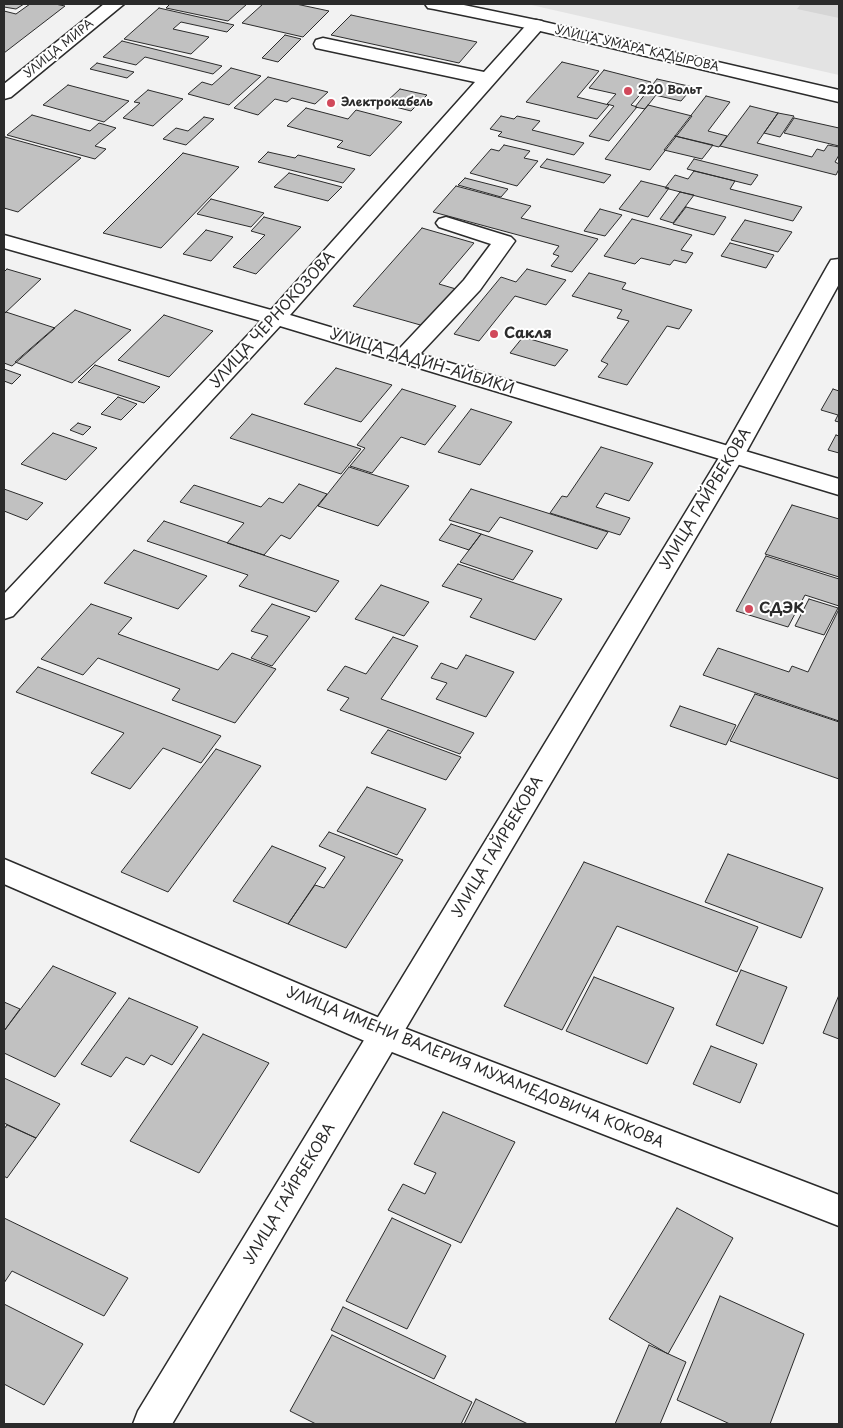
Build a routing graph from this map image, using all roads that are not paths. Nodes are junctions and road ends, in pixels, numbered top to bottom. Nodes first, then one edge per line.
1 (115, 4) edge
2 (434, 4) edge
3 (536, 25) junction
4 (323, 44) dead end
5 (488, 79) junction
6 (4, 93) edge
7 (839, 96) edge
8 (446, 224) dead end
9 (4, 241) edge
10 (839, 265) edge
11 (276, 318) junction
12 (404, 357) junction
13 (732, 456) junction
14 (839, 486) edge
15 (4, 610) edge
16 (4, 871) edge
17 (385, 1035) junction
18 (839, 1211) edge
19 (151, 1424) edge

1 - 6 street, УЛИЦА МИРА
2 - 3 street, УЛИЦА УМАРА КАДЫРОВА
3 - 5 street, УЛИЦА ЧЕРНОКОЗОВА
3 - 7 street, УЛИЦА УМАРА КАДЫРОВА
4 - 5 street
5 - 11 street, УЛИЦА ЧЕРНОКОЗОВА
8 - 12 street
9 - 11 street, УЛИЦА ДАДИН-АЙБИКИ
10 - 13 street, УЛИЦА ГАЙРБЕКОВА
11 - 12 street, УЛИЦА ДАДИН-АЙБИКИ
11 - 15 street, УЛИЦА ЧЕРНОКОЗОВА
12 - 13 street, УЛИЦА ДАДИН-АЙБИКИ
13 - 14 street, УЛИЦА ДАДИН-АЙБИКИ
13 - 17 street, УЛИЦА ГАЙРБЕКОВА
16 - 17 street, УЛИЦА ИМЕНИ ВАЛЕРИЯ МУХАМЕДОВИЧА КОКОВА
17 - 18 street, УЛИЦА ИМЕНИ ВАЛЕРИЯ МУХАМЕДОВИЧА КОКОВА
17 - 19 street, УЛИЦА ГАЙРБЕКОВА

